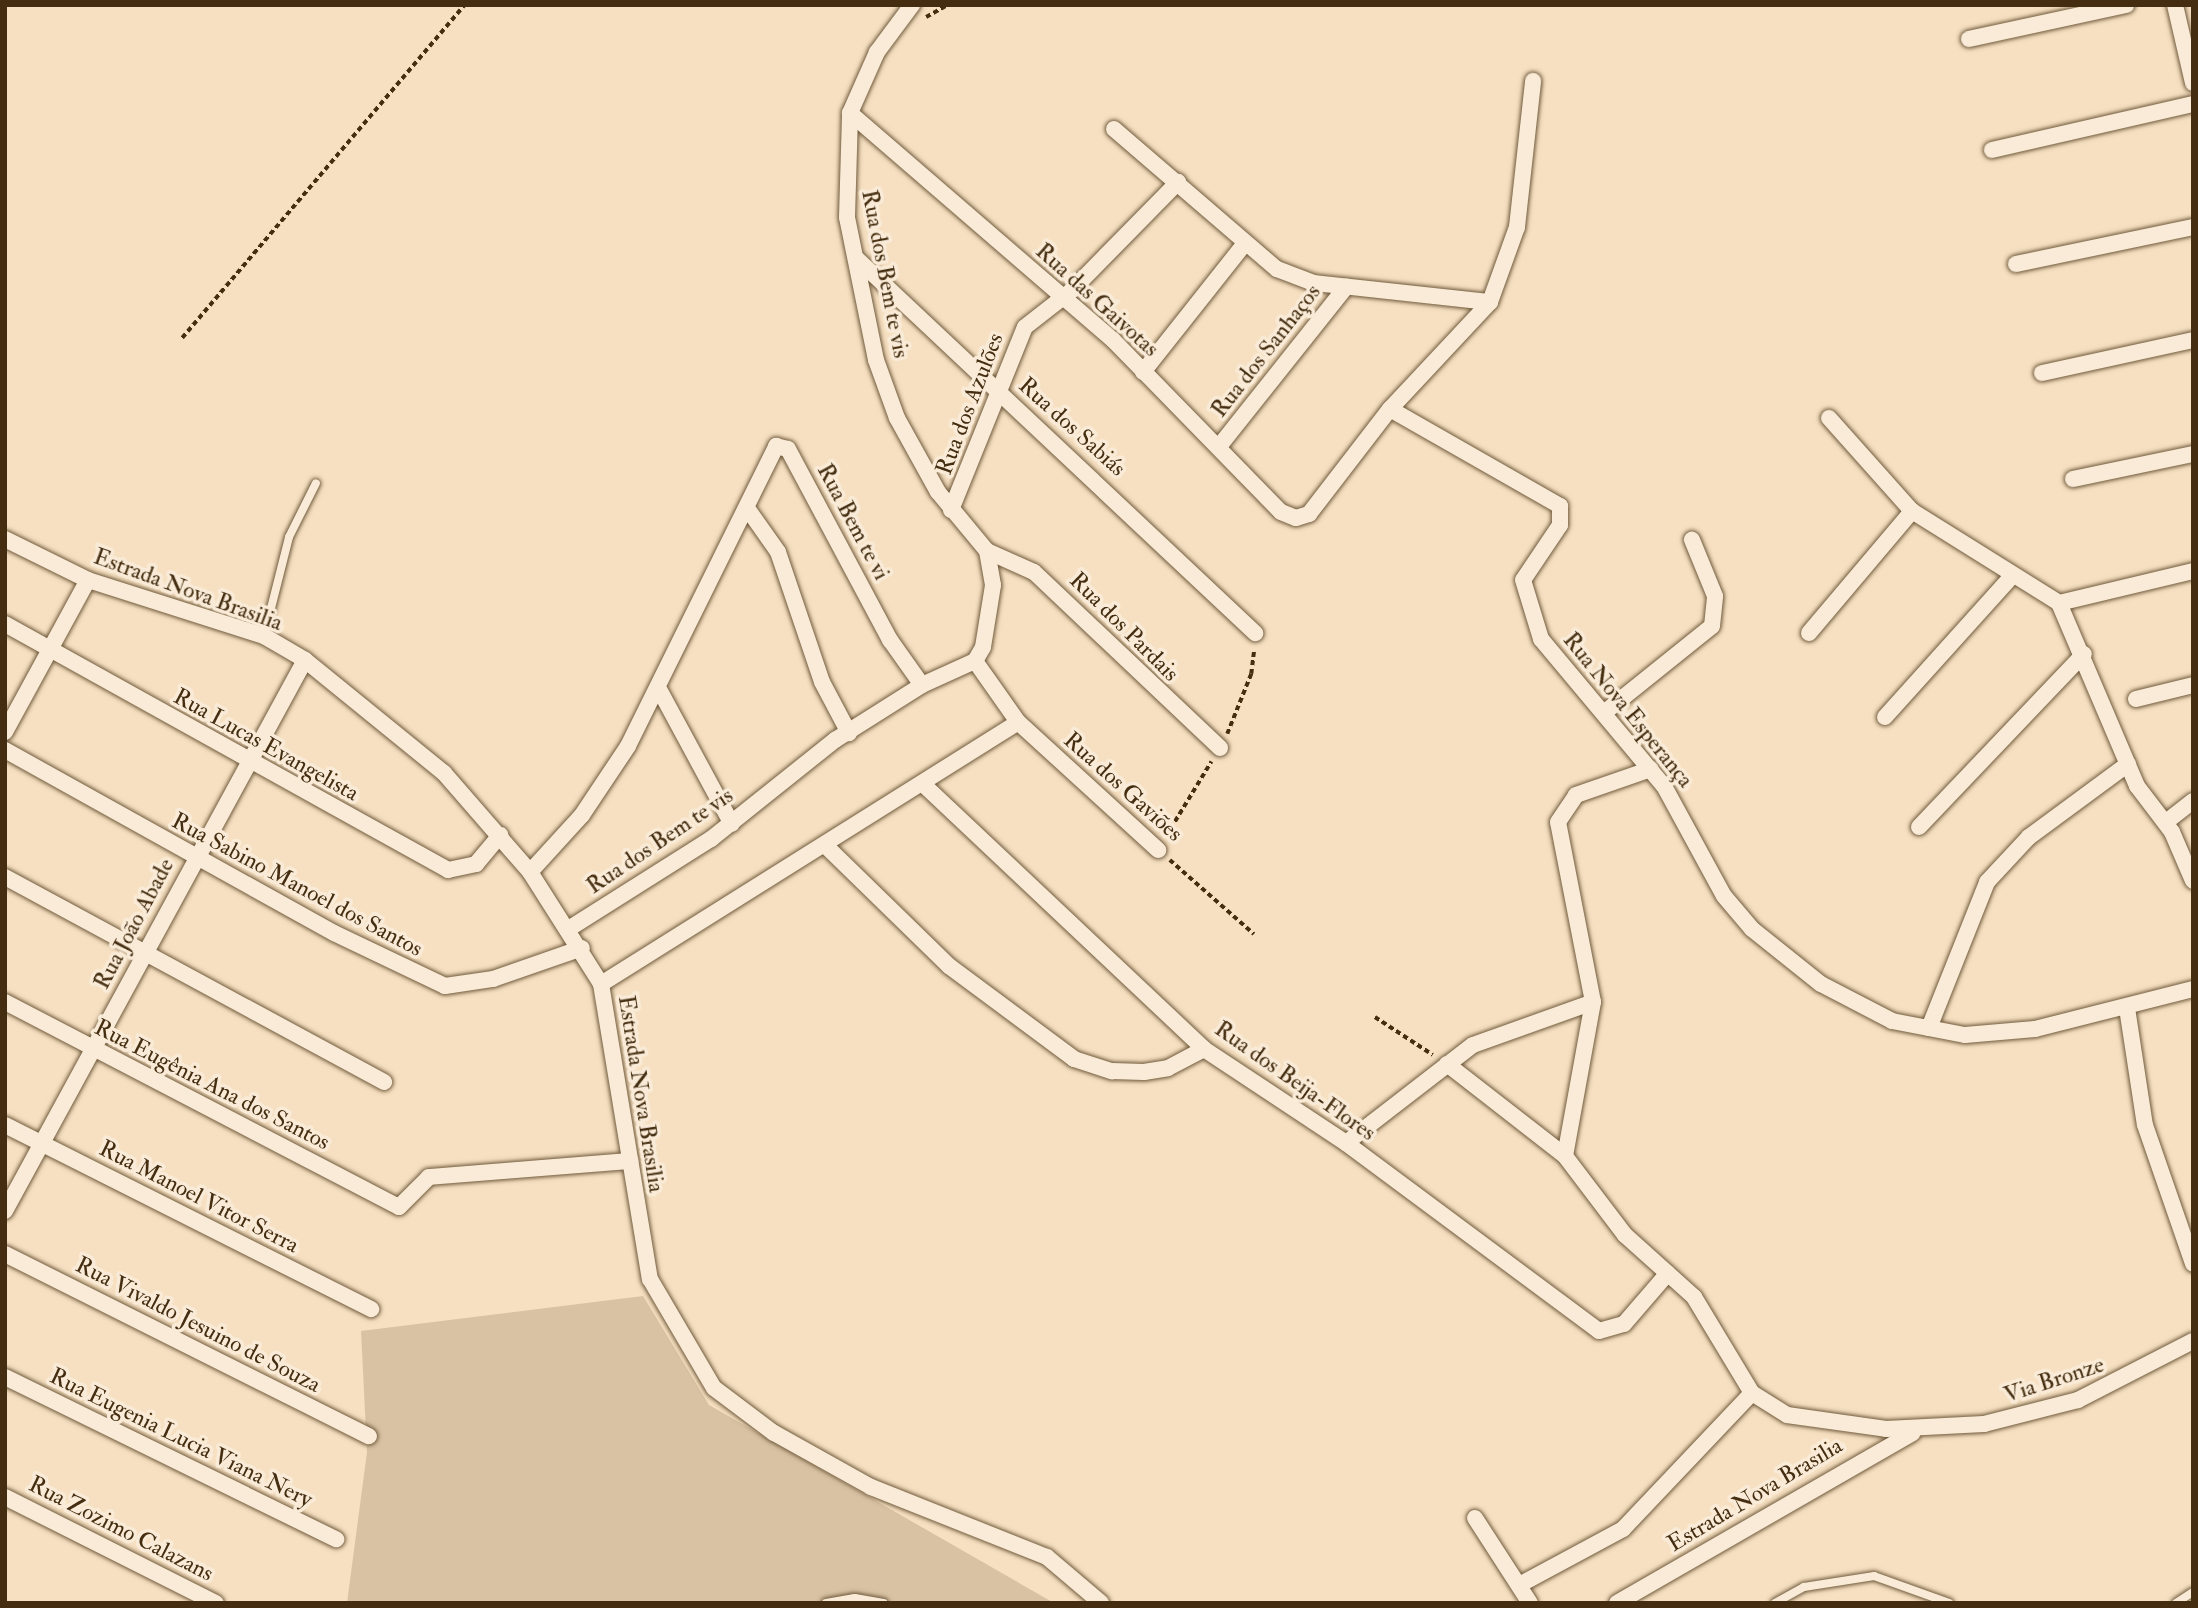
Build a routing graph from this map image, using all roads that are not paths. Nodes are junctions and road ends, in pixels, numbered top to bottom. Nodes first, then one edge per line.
1 (912, 5) edge
2 (2126, 5) edge
3 (2175, 5) edge
4 (1969, 39) dead end
5 (1533, 81) dead end
6 (2193, 83) edge
7 (2193, 104) edge
8 (850, 113) junction
9 (1114, 128) dead end
10 (1992, 150) dead end
11 (1178, 182) junction
12 (2193, 226) edge
13 (1243, 246) junction
14 (856, 258) junction
15 (2016, 264) dead end
16 (1346, 286) junction
17 (1061, 298) junction
18 (1490, 302) junction
19 (2193, 340) edge
20 (1143, 372) junction
21 (2042, 373) dead end
22 (996, 390) junction
23 (1390, 409) junction
24 (1829, 418) dead end
25 (1221, 444) junction
26 (2193, 454) edge
27 (2073, 479) dead end
28 (316, 482) dead end
29 (747, 508) junction
30 (951, 510) junction
31 (1912, 511) junction
32 (5, 539) edge
33 (1692, 540) dead end
34 (987, 551) junction
35 (2193, 571) edge
36 (2011, 576) junction
37 (88, 580) junction
38 (2059, 603) junction
39 (5, 624) edge
40 (1255, 633) dead end
41 (1809, 633) dead end
42 (264, 636) junction
43 (49, 649) junction
44 (2084, 654) junction
45 (305, 660) junction
46 (975, 661) junction
47 (922, 685) junction
48 (2193, 685) edge
49 (660, 691) junction
50 (2136, 699) dead end
51 (1605, 712) junction
52 (1885, 717) dead end
53 (1018, 722) junction
54 (5, 732) edge
55 (849, 733) junction
56 (1220, 748) dead end
57 (5, 750) edge
58 (249, 762) junction
59 (2128, 764) junction
60 (1651, 769) junction
61 (925, 786) junction
62 (2193, 801) edge
63 (2166, 822) junction
64 (732, 824) junction
65 (1919, 827) dead end
66 (500, 835) junction
67 (827, 847) junction
68 (1158, 850) road end
69 (195, 858) junction
70 (530, 872) junction
71 (5, 877) edge
72 (2193, 881) edge
73 (570, 928) junction
74 (582, 948) junction
75 (145, 953) junction
76 (601, 984) junction
77 (2193, 989) edge
78 (5, 1002) edge
79 (1593, 1002) junction
80 (2127, 1008) junction
81 (1929, 1028) junction
82 (91, 1049) junction
83 (1204, 1049) junction
84 (1447, 1064) junction
85 (384, 1082) dead end
86 (5, 1125) edge
87 (1346, 1143) junction
88 (42, 1144) junction
89 (1565, 1156) junction
90 (630, 1161) junction
91 (5, 1211) edge
92 (5, 1254) edge
93 (2193, 1264) edge
94 (1668, 1273) junction
95 (371, 1309) dead end
96 (2193, 1341) edge
97 (5, 1377) edge
98 (1752, 1393) junction
99 (1918, 1431) junction
100 (369, 1436) dead end
101 (5, 1496) edge
102 (1475, 1518) dead end
103 (336, 1539) dead end
104 (1521, 1584) junction
105 (2193, 1592) edge
106 (216, 1603) edge
107 (827, 1603) edge
108 (884, 1603) edge
109 (1101, 1603) edge
110 (1530, 1603) edge
111 (1618, 1603) edge
112 (1775, 1603) edge
113 (1949, 1603) edge
114 (2176, 1603) edge

1 - 8 street, Rua dos Bem te vis
2 - 4 street
3 - 6 street
5 - 18 street
7 - 10 street
8 - 14 street, Rua dos Bem te vis
8 - 17 street, Rua das Gaivotas
9 - 11 street
11 - 13 street
11 - 17 street, Rua dos Azulões
12 - 15 street
13 - 16 street
13 - 20 street
14 - 22 street, Rua dos Sabiás
14 - 30 street, Rua dos Bem te vis
16 - 18 street
16 - 25 street, Rua dos Sanhaços
17 - 20 street, Rua das Gaivotas
17 - 22 street, Rua dos Azulões
18 - 23 street
19 - 21 street
20 - 25 street, Rua das Gaivotas
22 - 30 street, Rua dos Azulões
22 - 40 street, Rua dos Sabiás
23 - 25 street, Rua das Gaivotas
23 - 51 street, Rua Nova Esperança
24 - 31 street
26 - 27 street
28 - 42 lane
29 - 47 street, Rua Bem te vi
29 - 49 street, Rua Bem te vi
29 - 55 street
30 - 34 street, Rua dos Azulões
31 - 36 street
31 - 41 street
32 - 37 street, Estrada Nova Brasilia
33 - 51 street
34 - 46 street
34 - 56 street, Rua dos Pardais
35 - 38 street
36 - 38 street
36 - 52 street
37 - 42 street, Estrada Nova Brasilia
37 - 43 street
38 - 44 street
39 - 43 street, Rua Lucas Evangelista
42 - 45 street, Estrada Nova Brasilia
43 - 54 street
43 - 58 street, Rua Lucas Evangelista
44 - 59 street
44 - 65 street
45 - 58 street, Rua João Abade
45 - 66 street, Estrada Nova Brasilia
46 - 47 street, Rua dos Bem te vis
46 - 53 street, Rua dos Gaviões
47 - 55 street, Rua dos Bem te vis
48 - 50 street
49 - 64 street
49 - 70 street, Rua Bem te vi
51 - 60 street, Rua Nova Esperança
53 - 61 street
53 - 68 street, Rua dos Gaviões
55 - 64 street, Rua dos Bem te vis
57 - 69 street, Rua Sabino Manoel dos Santos
58 - 66 street, Rua Lucas Evangelista
58 - 69 street, Rua João Abade
59 - 63 street
59 - 81 street
60 - 79 street
60 - 81 street, Rua Nova Esperança
61 - 67 street
61 - 83 street, Rua dos Beija-Flores
62 - 63 street
63 - 72 street
64 - 73 street, Rua dos Bem te vis
66 - 70 street, Estrada Nova Brasilia
67 - 76 street
67 - 83 street
69 - 74 street, Rua Sabino Manoel dos Santos
69 - 75 street, Rua João Abade
70 - 73 street, Estrada Nova Brasilia
71 - 75 street
73 - 74 street, Estrada Nova Brasilia
74 - 76 street, Estrada Nova Brasilia
75 - 82 street, Rua João Abade
75 - 85 street
76 - 90 street, Estrada Nova Brasilia
77 - 80 street, Rua Nova Esperança
78 - 82 street, Rua Eugênia Ana dos Santos
79 - 84 street
79 - 89 street
80 - 81 street, Rua Nova Esperança
80 - 93 street
82 - 88 street, Rua João Abade
82 - 90 street, Rua Eugênia Ana dos Santos
83 - 87 street, Rua dos Beija-Flores
84 - 87 street
84 - 89 street
86 - 88 street, Rua Manoel Vitor Serra
87 - 94 street, Rua dos Beija-Flores
88 - 91 street, Rua João Abade
88 - 95 street, Rua Manoel Vitor Serra
89 - 94 street
90 - 109 street, Estrada Nova Brasilia
92 - 100 street, Rua Vivaldo Jesuino de Souza
94 - 98 street
96 - 99 street, Via Bronze
97 - 103 street, Rua Eugenia Lucia Viana Nery
98 - 99 street
98 - 104 street
99 - 111 street, Estrada Nova Brasilia
101 - 106 street, Rua Zozimo Calazans
102 - 104 street
104 - 110 street
105 - 114 lane
107 - 108 lane
112 - 113 lane

